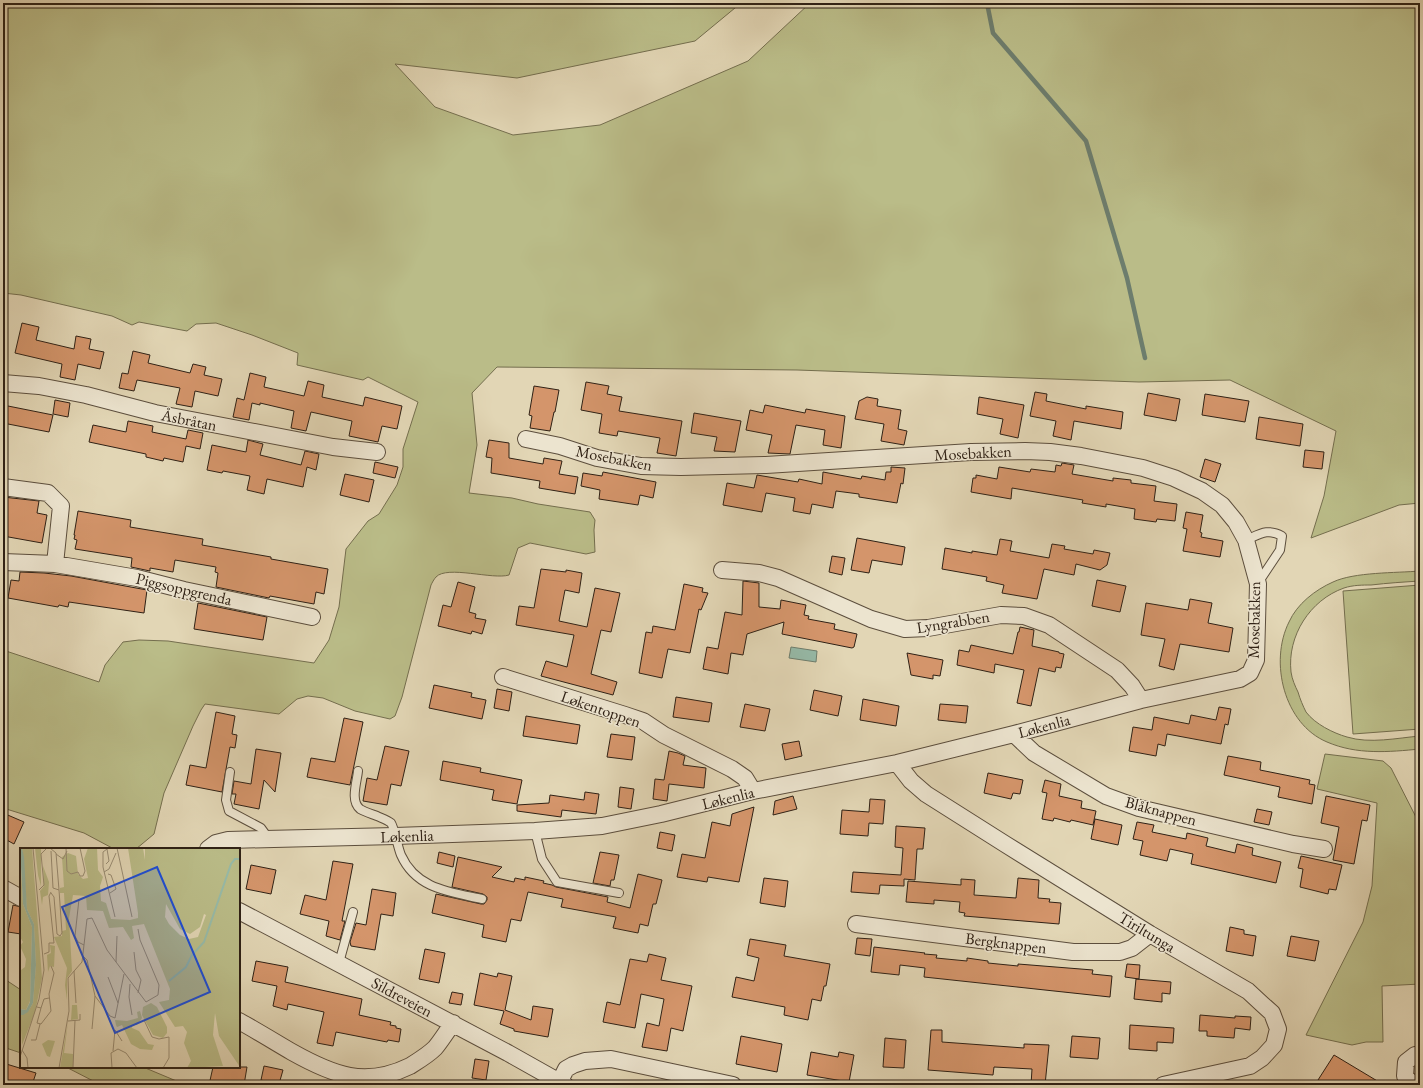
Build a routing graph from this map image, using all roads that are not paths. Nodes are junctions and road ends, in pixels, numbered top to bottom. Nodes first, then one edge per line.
1 (3, 383) edge
2 (526, 439) dead end
3 (377, 452) dead end
4 (3, 487) edge
5 (1246, 540) junction
6 (3, 562) edge
7 (55, 564) junction
8 (722, 570) dead end
9 (1258, 584) junction
10 (312, 617) dead end
11 (503, 677) dead end
12 (1240, 679) joint
13 (1141, 700) junction
14 (1014, 734) junction
15 (897, 763) junction
16 (358, 771) dead end
17 (230, 772) dead end
18 (753, 791) junction
19 (535, 831) junction
20 (395, 836) junction
21 (270, 839) junction
22 (209, 848) edge
23 (1324, 849) dead end
24 (3, 888) edge
25 (619, 893) dead end
26 (20, 897) edge
27 (482, 899) dead end
28 (240, 912) edge
29 (353, 912) dead end
30 (856, 924) dead end
31 (1150, 934) junction
32 (338, 963) junction
33 (240, 1022) edge
34 (453, 1023) junction
35 (1420, 1054) edge
36 (562, 1083) edge
37 (733, 1085) edge
38 (1163, 1085) edge
39 (1412, 1085) edge

1 - 3 street, Åsbråtan
2 - 5 street, Mosebakken
4 - 7 street
5 - 9 street, Mosebakken
5 - 9 lane
6 - 7 street, Piggsoppgrenda
7 - 10 street, Piggsoppgrenda
8 - 13 street, Lyngrabben
9 - 12 street, Mosebakken
11 - 18 street, Løkentoppen
12 - 13 street, Løkenlia
13 - 14 street, Løkenlia
14 - 15 street, Løkenlia
14 - 23 street, Blåknappen
15 - 18 street, Løkenlia
15 - 31 street, Tiriltunga
16 - 20 lane
17 - 21 lane
18 - 19 street, Løkenlia
19 - 20 street, Løkenlia
19 - 25 lane
20 - 21 street, Løkenlia
20 - 27 lane
21 - 22 street, Løkenlia
24 - 26 street
28 - 32 street, Sildreveien
29 - 32 lane
30 - 31 street, Bergknappen
31 - 38 street, Tiriltunga
32 - 34 street, Sildreveien
33 - 34 street
34 - 36 street, Sildreveien
35 - 39 street
36 - 37 street

